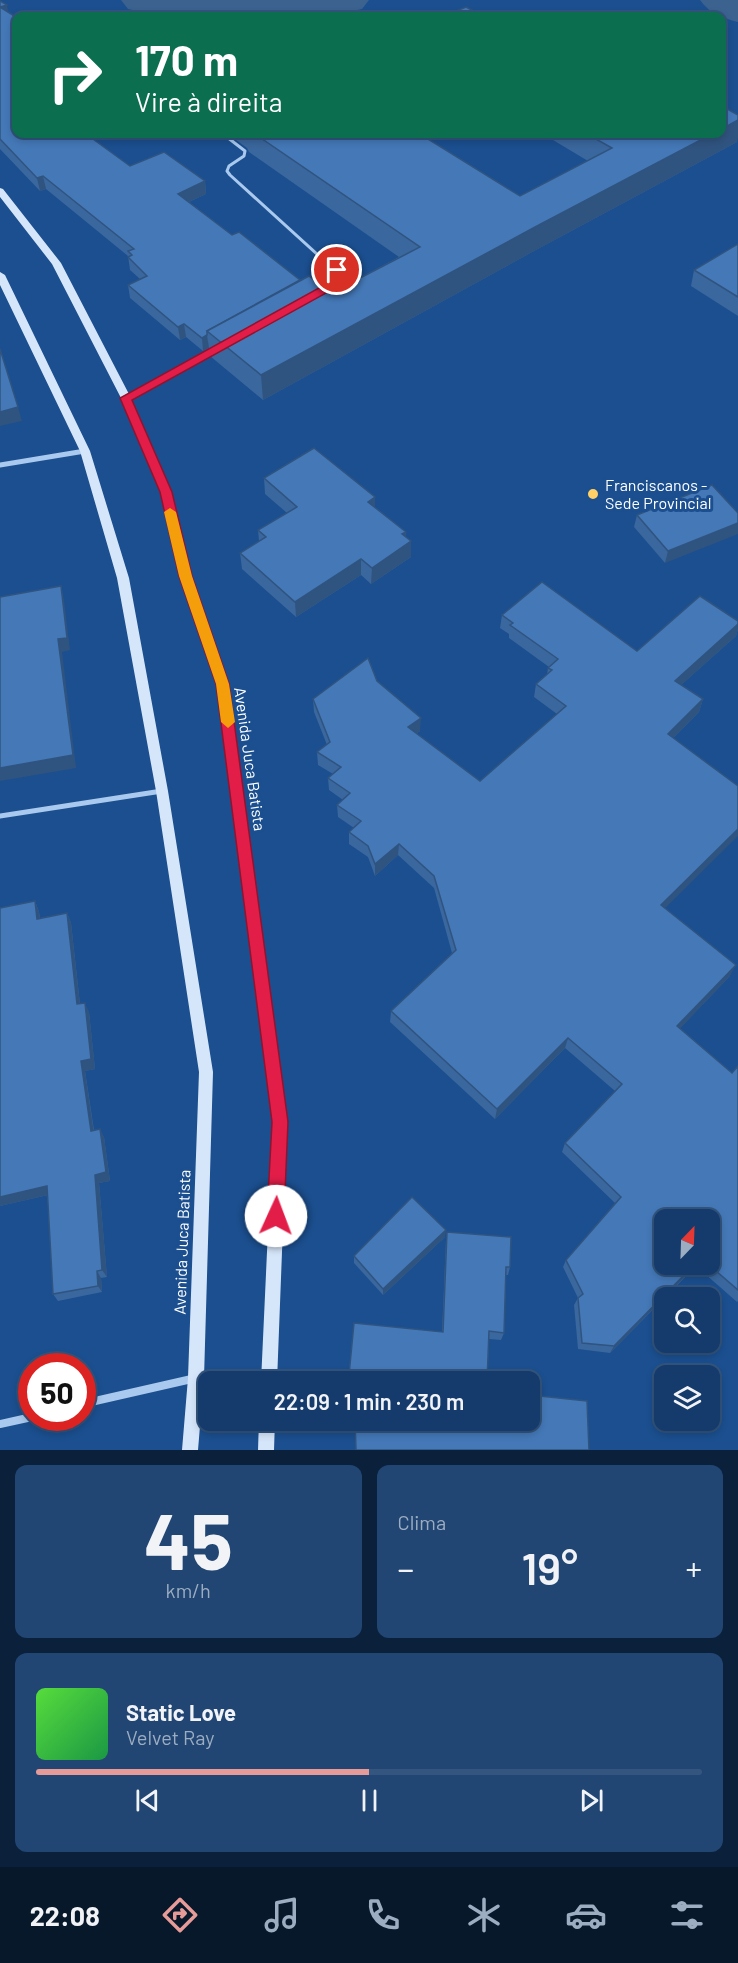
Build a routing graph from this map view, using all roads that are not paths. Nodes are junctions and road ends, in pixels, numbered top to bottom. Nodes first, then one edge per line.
1 (229, 138) edge
2 (0, 191) edge
3 (0, 275) edge
4 (313, 296) edge
5 (222, 345) edge
6 (126, 398) junction
7 (85, 451) junction
8 (0, 465) edge
9 (162, 791) junction
10 (0, 816) edge
11 (269, 1371) edge
12 (196, 1378) junction
13 (96, 1401) edge
14 (18, 1420) edge
15 (0, 1424) edge
16 (267, 1431) edge
17 (190, 1450) edge
18 (266, 1450) edge

1 - 4 lane
2 - 6 main road, Avenida Juca Batista
3 - 7 main road, Avenida Juca Batista
5 - 6 lane
6 - 11 main road, Avenida Juca Batista
7 - 8 street
7 - 9 main road, Avenida Juca Batista
9 - 10 street
9 - 12 main road, Avenida Juca Batista
12 - 13 street
12 - 17 main road, Avenida Juca Batista
14 - 15 street
16 - 18 main road

